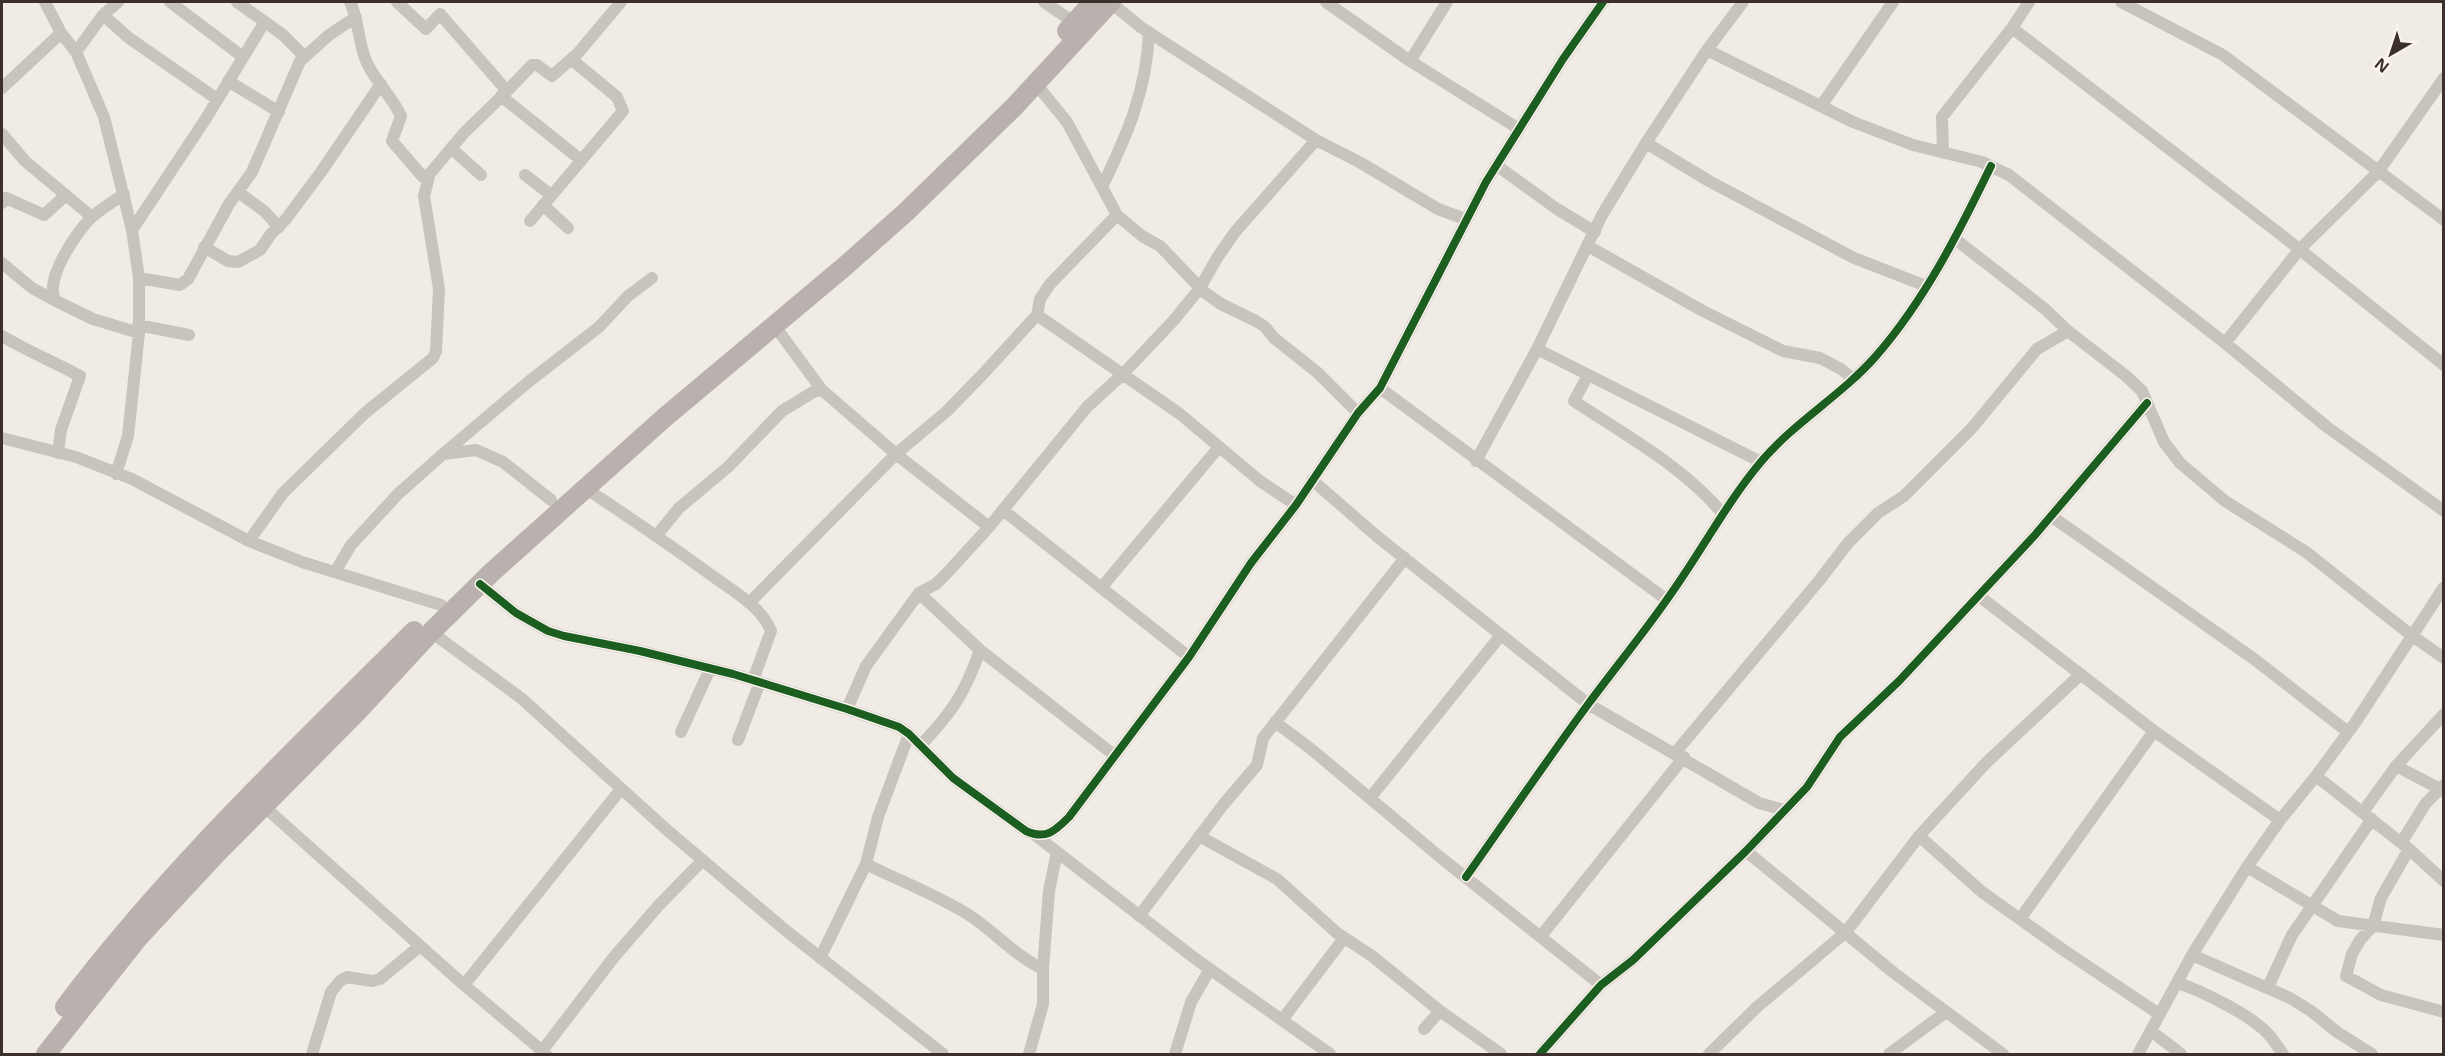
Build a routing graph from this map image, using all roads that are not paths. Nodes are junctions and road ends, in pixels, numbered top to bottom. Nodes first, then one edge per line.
1 (45, 2) edge
2 (170, 2) edge
3 (237, 2) edge
4 (350, 2) edge
5 (397, 2) edge
6 (621, 2) edge
7 (1044, 2) edge
8 (1093, 2) edge
9 (1111, 2) edge
10 (1326, 2) edge
11 (1447, 2) edge
12 (1603, 2) edge
13 (1743, 2) edge
14 (1893, 2) edge
15 (2029, 2) edge
16 (2121, 2) edge
17 (108, 6) edge
18 (356, 17) junction
19 (264, 23) junction
20 (1075, 23) junction
21 (2012, 28) junction
22 (1149, 32) junction
23 (61, 33) junction
24 (1707, 50) junction
25 (76, 52) junction
26 (243, 57) junction
27 (304, 57) junction
28 (571, 59) junction
29 (1410, 61) junction
30 (2444, 78) edge
31 (228, 81) junction
32 (381, 84) junction
33 (1036, 84) junction
34 (2, 88) edge
35 (504, 93) junction
36 (217, 99) junction
37 (1821, 106) junction
38 (279, 112) junction
39 (1519, 129) junction
40 (2, 134) edge
41 (1316, 140) junction
42 (1646, 143) junction
43 (451, 148) junction
44 (1943, 152) junction
45 (581, 160) junction
46 (1496, 165) junction
47 (1991, 166) junction
48 (2378, 172) junction
49 (430, 173) junction
50 (481, 175) dead end
51 (525, 175) dead end
52 (1102, 186) junction
53 (238, 192) junction
54 (124, 194) junction
55 (66, 195) junction
56 (547, 200) junction
57 (2, 203) edge
58 (1117, 215) junction
59 (92, 217) junction
60 (1465, 219) junction
61 (2444, 220) edge
62 (530, 221) dead end
63 (279, 227) junction
64 (568, 228) dead end
65 (132, 230) junction
66 (1595, 232) junction
67 (1955, 239) junction
68 (1588, 246) junction
69 (204, 247) junction
70 (2299, 250) junction
71 (2, 263) edge
72 (139, 278) junction
73 (652, 278) dead end
74 (1926, 286) junction
75 (1200, 288) junction
76 (56, 301) junction
77 (1037, 315) junction
78 (774, 325) junction
79 (138, 329) junction
80 (2068, 331) junction
81 (189, 335) dead end
82 (2, 336) edge
83 (2225, 343) junction
84 (1537, 349) junction
85 (2444, 365) edge
86 (1123, 374) junction
87 (1588, 375) junction
88 (1853, 378) junction
89 (1380, 388) junction
90 (822, 390) junction
91 (2147, 403) junction
92 (1358, 413) junction
93 (2, 438) edge
94 (1219, 447) junction
95 (58, 453) junction
96 (443, 454) junction
97 (896, 454) junction
98 (1476, 461) junction
99 (1761, 462) junction
100 (116, 474) junction
101 (1312, 480) junction
102 (585, 488) junction
103 (550, 500) junction
104 (1296, 505) junction
105 (1003, 510) junction
106 (2444, 511) edge
107 (1723, 514) junction
108 (2051, 516) junction
109 (989, 527) junction
110 (657, 535) junction
111 (249, 541) junction
112 (1405, 558) junction
113 (335, 572) junction
114 (480, 584) junction
115 (2444, 586) edge
116 (1101, 588) junction
117 (919, 594) junction
118 (1979, 596) junction
119 (1667, 600) junction
120 (748, 603) junction
121 (441, 605) junction
122 (431, 632) junction
123 (1500, 635) junction
124 (2411, 635) junction
125 (980, 650) junction
126 (1189, 657) junction
127 (2444, 658) edge
128 (710, 669) junction
129 (2080, 674) junction
130 (756, 681) junction
131 (1588, 704) junction
132 (848, 709) junction
133 (2444, 714) edge
134 (1275, 722) junction
135 (2154, 731) junction
136 (681, 732) dead end
137 (2348, 732) junction
138 (909, 734) junction
139 (738, 740) dead end
140 (921, 745) junction
141 (1114, 755) junction
142 (1679, 755) junction
143 (2396, 766) junction
144 (2316, 776) junction
145 (2442, 788) edge
146 (621, 789) junction
147 (1370, 798) junction
148 (258, 801) junction
149 (1784, 810) junction
150 (2367, 816) junction
151 (2280, 820) junction
152 (1035, 835) junction
153 (1199, 836) junction
154 (1919, 836) junction
155 (2405, 846) junction
156 (1746, 851) junction
157 (1057, 852) junction
158 (702, 860) junction
159 (866, 864) junction
160 (2247, 867) junction
161 (1466, 877) junction
162 (2444, 881) edge
163 (2312, 907) junction
164 (1139, 916) junction
165 (2020, 919) junction
166 (2373, 926) junction
167 (1846, 932) junction
168 (2444, 935) edge
169 (1541, 936) junction
170 (1344, 938) junction
171 (420, 946) junction
172 (2192, 955) junction
173 (820, 958) junction
174 (1043, 969) junction
175 (1210, 969) junction
176 (2178, 983) junction
177 (464, 985) junction
178 (1601, 985) junction
179 (2268, 987) junction
180 (1440, 1011) junction
181 (1946, 1012) junction
182 (2444, 1012) edge
183 (2158, 1014) junction
184 (1282, 1020) junction
185 (1424, 1029) dead end
186 (2151, 1031) junction
187 (1317, 1050) edge
188 (544, 1053) edge
189 (1546, 1053) edge
190 (30, 1054) edge
191 (46, 1054) edge
192 (312, 1054) edge
193 (943, 1054) edge
194 (1029, 1054) edge
195 (1175, 1054) edge
196 (1330, 1054) edge
197 (1501, 1054) edge
198 (1709, 1054) edge
199 (1889, 1054) edge
200 (2003, 1054) edge
201 (2138, 1054) edge
202 (2181, 1054) edge
203 (2283, 1054) edge
204 (2372, 1054) edge

1 - 23 street
2 - 26 street
3 - 19 street
4 - 18 street
5 - 35 street
6 - 28 street
7 - 20 street
8 - 20 main road
9 - 22 street
9 - 33 main road
10 - 29 street
11 - 29 street
12 - 39 street
13 - 24 street
14 - 37 street
15 - 21 street
16 - 48 street
17 - 25 street
17 - 36 street
18 - 27 street
18 - 32 street
19 - 26 street
19 - 27 street
20 - 103 main road
21 - 44 street
21 - 70 street
22 - 41 street
22 - 52 street
23 - 25 street
23 - 34 street
24 - 37 street
24 - 42 street
25 - 54 street
26 - 31 street
27 - 38 street
28 - 35 street
28 - 45 street
29 - 39 street
30 - 48 street
31 - 36 street
31 - 38 street
32 - 49 street
32 - 63 street
33 - 52 street
33 - 78 main road
35 - 43 street
35 - 45 street
36 - 65 street
37 - 44 street
38 - 53 street
39 - 46 street
40 - 55 street
41 - 60 street
41 - 75 street
42 - 66 street
42 - 74 street
43 - 49 street
43 - 50 street
44 - 47 street
45 - 56 street
46 - 60 street
46 - 66 street
47 - 67 street
47 - 83 street
48 - 61 street
48 - 70 street
49 - 111 street
51 - 56 street
52 - 58 street
53 - 63 street
53 - 69 street
54 - 59 street
54 - 65 street
55 - 57 street
55 - 59 street
56 - 62 street
56 - 64 street
58 - 75 street
58 - 77 street
59 - 76 street
60 - 89 street
63 - 69 street
65 - 72 street
66 - 68 street
67 - 74 street
67 - 80 street
68 - 84 street
68 - 88 street
69 - 72 street
70 - 83 street
70 - 85 street
71 - 76 street
72 - 79 street
73 - 96 street
74 - 88 street
75 - 86 street
75 - 92 street
76 - 79 street
77 - 86 street
77 - 97 street
78 - 90 street
78 - 102 main road
79 - 81 street
79 - 100 street
80 - 91 street
80 - 142 street
82 - 95 street
83 - 106 street
84 - 87 street
84 - 98 street
86 - 94 street
86 - 105 street
87 - 99 street
87 - 107 street
88 - 99 street
89 - 92 street
89 - 98 street
90 - 97 street
90 - 110 street
91 - 108 street
91 - 124 street
92 - 101 street
93 - 95 street
94 - 104 street
94 - 116 street
95 - 100 street
96 - 103 street
96 - 113 street
97 - 109 street
97 - 120 street
98 - 119 street
99 - 107 street
100 - 111 street
101 - 104 street
101 - 112 street
102 - 110 street
102 - 114 main road
103 - 121 main road
104 - 126 street
105 - 109 street
105 - 116 street
107 - 119 street
108 - 118 street
108 - 137 street
109 - 117 street
110 - 120 street
111 - 113 street
112 - 123 street
112 - 134 street
113 - 121 street
114 - 122 main road
114 - 128 street
115 - 124 street
116 - 126 street
117 - 125 street
117 - 132 street
118 - 129 street
118 - 149 street
119 - 131 street
120 - 130 street
121 - 148 main road
122 - 146 street
122 - 148 main road
123 - 131 street
123 - 147 street
124 - 127 street
124 - 137 street
125 - 140 street
125 - 141 street
126 - 141 street
128 - 130 street
128 - 136 street
129 - 135 street
129 - 154 street
130 - 132 street
130 - 139 street
131 - 142 street
131 - 161 street
132 - 138 street
133 - 143 street
134 - 147 street
134 - 153 street
135 - 151 street
135 - 165 street
137 - 144 street
138 - 140 street
138 - 159 street
140 - 152 street
141 - 152 street
142 - 149 street
142 - 169 street
143 - 145 street
143 - 150 street
144 - 150 street
144 - 151 street
145 - 155 street
146 - 158 street
146 - 177 street
147 - 161 street
148 - 171 street
148 - 190 main road
148 - 191 main road
149 - 156 street
150 - 155 street
150 - 163 street
151 - 160 street
152 - 157 street
153 - 164 street
153 - 170 street
154 - 165 street
154 - 167 street
155 - 162 street
155 - 166 street
156 - 167 street
156 - 178 street
157 - 164 street
157 - 174 street
158 - 173 street
158 - 188 street
159 - 173 street
159 - 174 street
160 - 163 street
160 - 172 street
161 - 169 street
163 - 166 street
163 - 179 street
164 - 175 street
165 - 183 street
166 - 168 street
166 - 182 street
167 - 181 street
167 - 198 street
169 - 178 street
170 - 180 street
170 - 184 street
171 - 177 street
171 - 192 street
172 - 176 street
172 - 179 street
173 - 193 street
174 - 194 street
175 - 184 street
175 - 195 street
176 - 183 street
176 - 203 street
177 - 188 street
178 - 189 street
179 - 204 street
180 - 185 street
180 - 197 street
181 - 199 street
181 - 200 street
183 - 186 street
184 - 187 street
186 - 201 street
186 - 202 street
187 - 196 street

